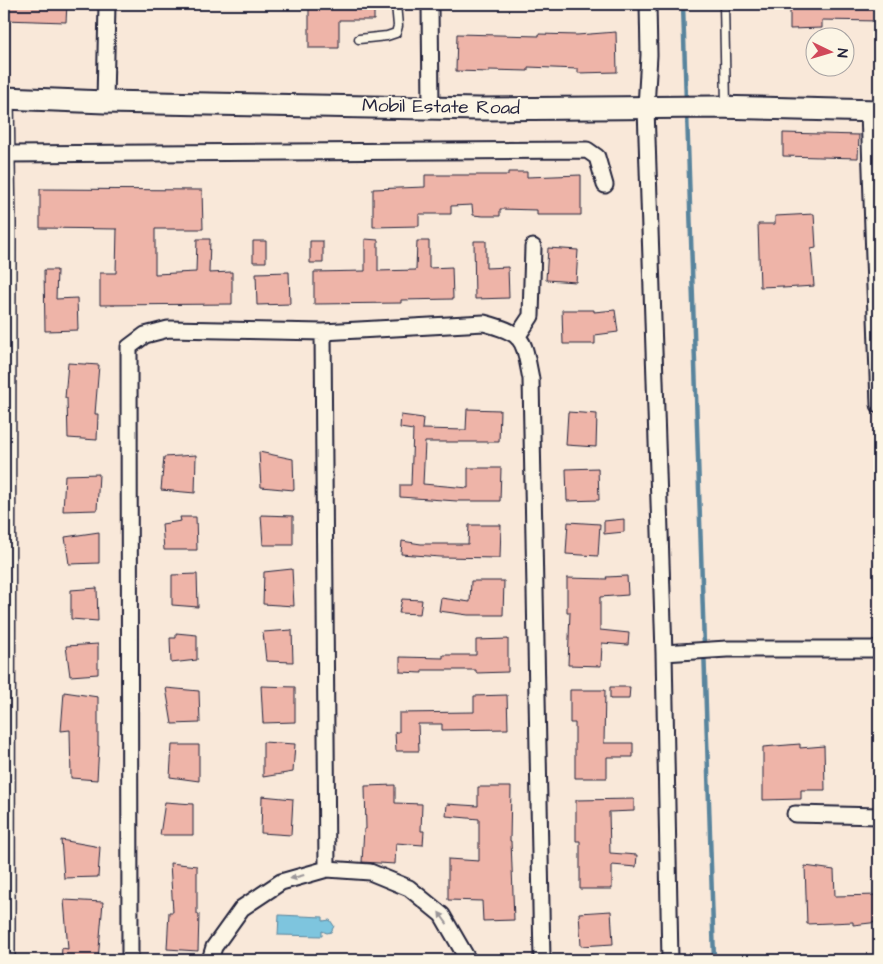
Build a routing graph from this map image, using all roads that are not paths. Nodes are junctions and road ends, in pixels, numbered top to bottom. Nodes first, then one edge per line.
1 (106, 4) edge
2 (396, 4) edge
3 (430, 4) edge
4 (648, 4) edge
5 (724, 4) edge
6 (359, 39) dead end
7 (4, 98) edge
8 (105, 102) junction
9 (720, 107) junction
10 (431, 108) junction
11 (646, 108) junction
12 (874, 111) edge
13 (5, 154) junction
14 (605, 184) dead end
15 (876, 218) edge
16 (5, 224) edge
17 (533, 247) dead end
18 (323, 332) junction
19 (517, 337) junction
20 (879, 405) edge
21 (5, 416) edge
22 (879, 649) edge
23 (664, 653) junction
24 (795, 814) dead end
25 (879, 816) edge
26 (327, 869) junction
27 (5, 960) edge
28 (130, 960) edge
29 (210, 960) edge
30 (468, 960) edge
31 (542, 960) edge
32 (670, 960) edge

1 - 8 street
2 - 6 lane
3 - 10 street
4 - 11 street
5 - 9 lane
7 - 8 main road, Mobil Estate Road
7 - 13 street
8 - 10 main road, Mobil Estate Road
9 - 11 main road, Mobil Estate Road
9 - 12 main road, Mobil Estate Road
10 - 11 main road, Mobil Estate Road
11 - 23 street
12 - 15 street
13 - 14 street
13 - 16 street
15 - 20 street
16 - 21 street
17 - 19 street
18 - 19 street
18 - 26 street
18 - 28 street
19 - 31 street
21 - 27 street
22 - 23 street
23 - 32 street
24 - 25 street
26 -> 29 street
30 -> 26 street

